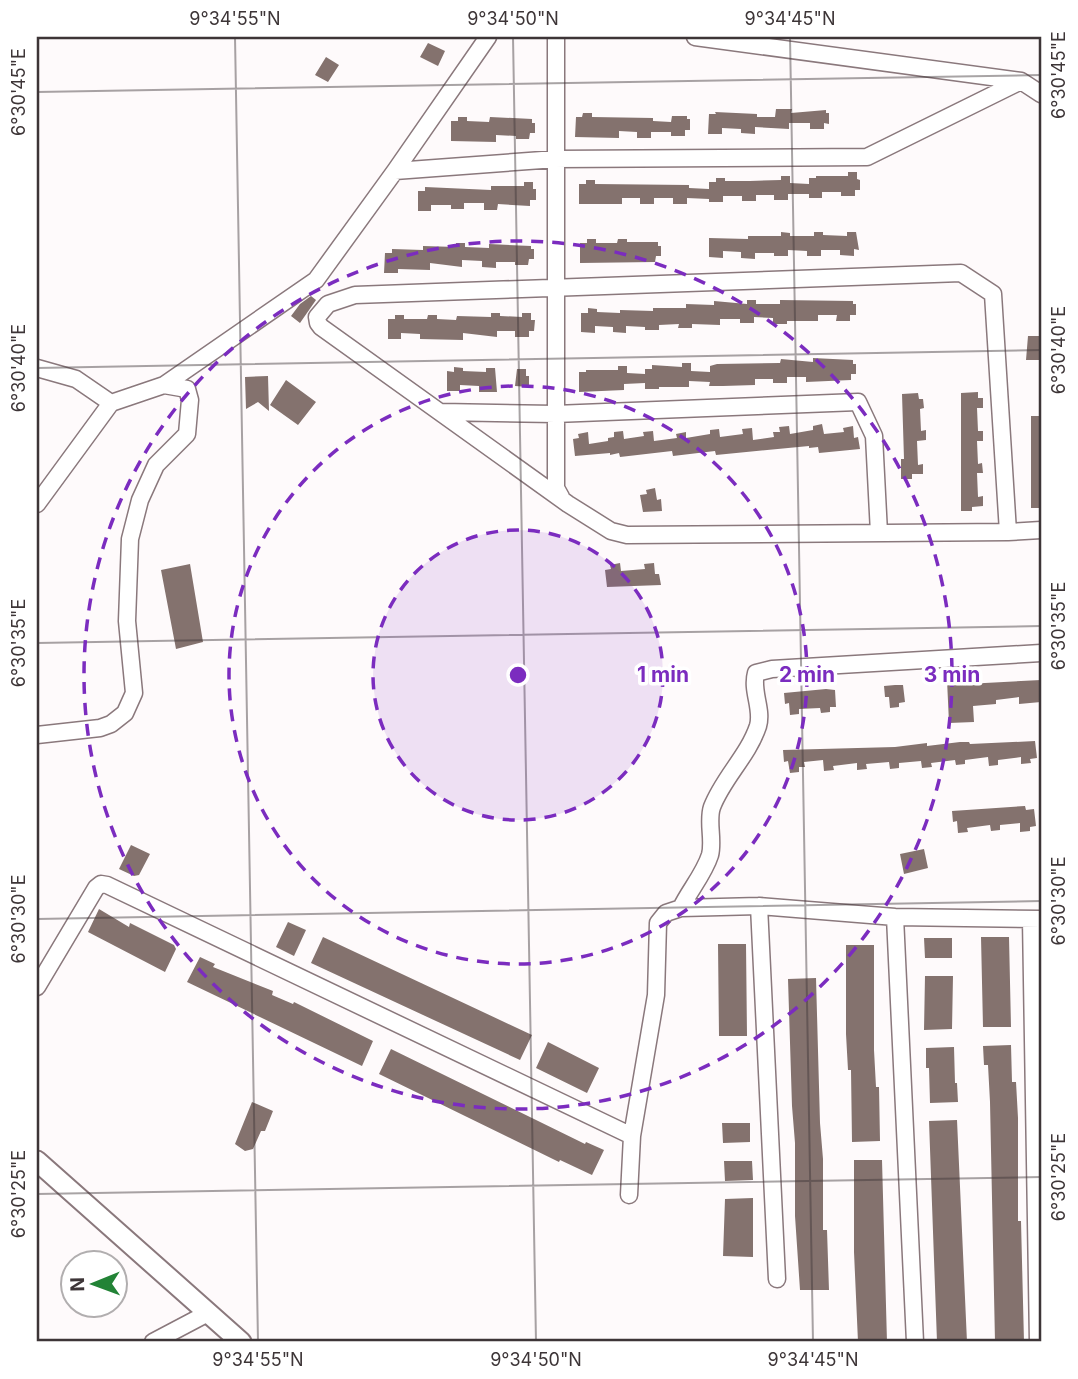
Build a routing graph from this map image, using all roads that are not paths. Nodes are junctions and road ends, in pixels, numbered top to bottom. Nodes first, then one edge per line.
1 (488, 37) edge
2 (556, 37) edge
3 (695, 37) edge
4 (1021, 81) junction
5 (1041, 94) edge
6 (556, 159) junction
7 (395, 171) junction
8 (555, 287) junction
9 (37, 368) edge
10 (164, 385) junction
11 (111, 403) junction
12 (441, 412) junction
13 (555, 414) junction
14 (561, 498) junction
15 (37, 504) edge
16 (1041, 530) edge
17 (1008, 532) junction
18 (878, 533) junction
19 (1041, 653) edge
20 (37, 735) edge
21 (759, 906) junction
22 (681, 908) junction
23 (895, 917) junction
24 (1036, 919) edge
25 (37, 988) edge
26 (632, 1136) junction
27 (37, 1161) edge
28 (629, 1195) dead end
29 (777, 1279) dead end
30 (208, 1313) junction
31 (153, 1342) edge
32 (241, 1342) edge
33 (915, 1342) edge
34 (1038, 1342) edge

1 - 7 street
2 - 6 street
3 - 4 street
4 - 5 street
4 - 6 street
6 - 7 street
6 - 8 street
7 - 10 street
8 - 12 street
8 - 13 street
8 - 17 street
9 - 11 street
10 - 11 street
10 - 20 street
11 - 15 street
12 - 13 street
12 - 14 street
13 - 14 street
13 - 18 street
14 - 18 street
16 - 17 street
17 - 18 street
19 - 22 street
21 - 22 street
21 - 23 street
21 - 29 street
22 - 26 street
23 - 24 street
23 - 33 street
24 - 34 street
25 - 26 street
26 - 28 street
27 - 30 main road
30 - 31 street
30 - 32 main road

